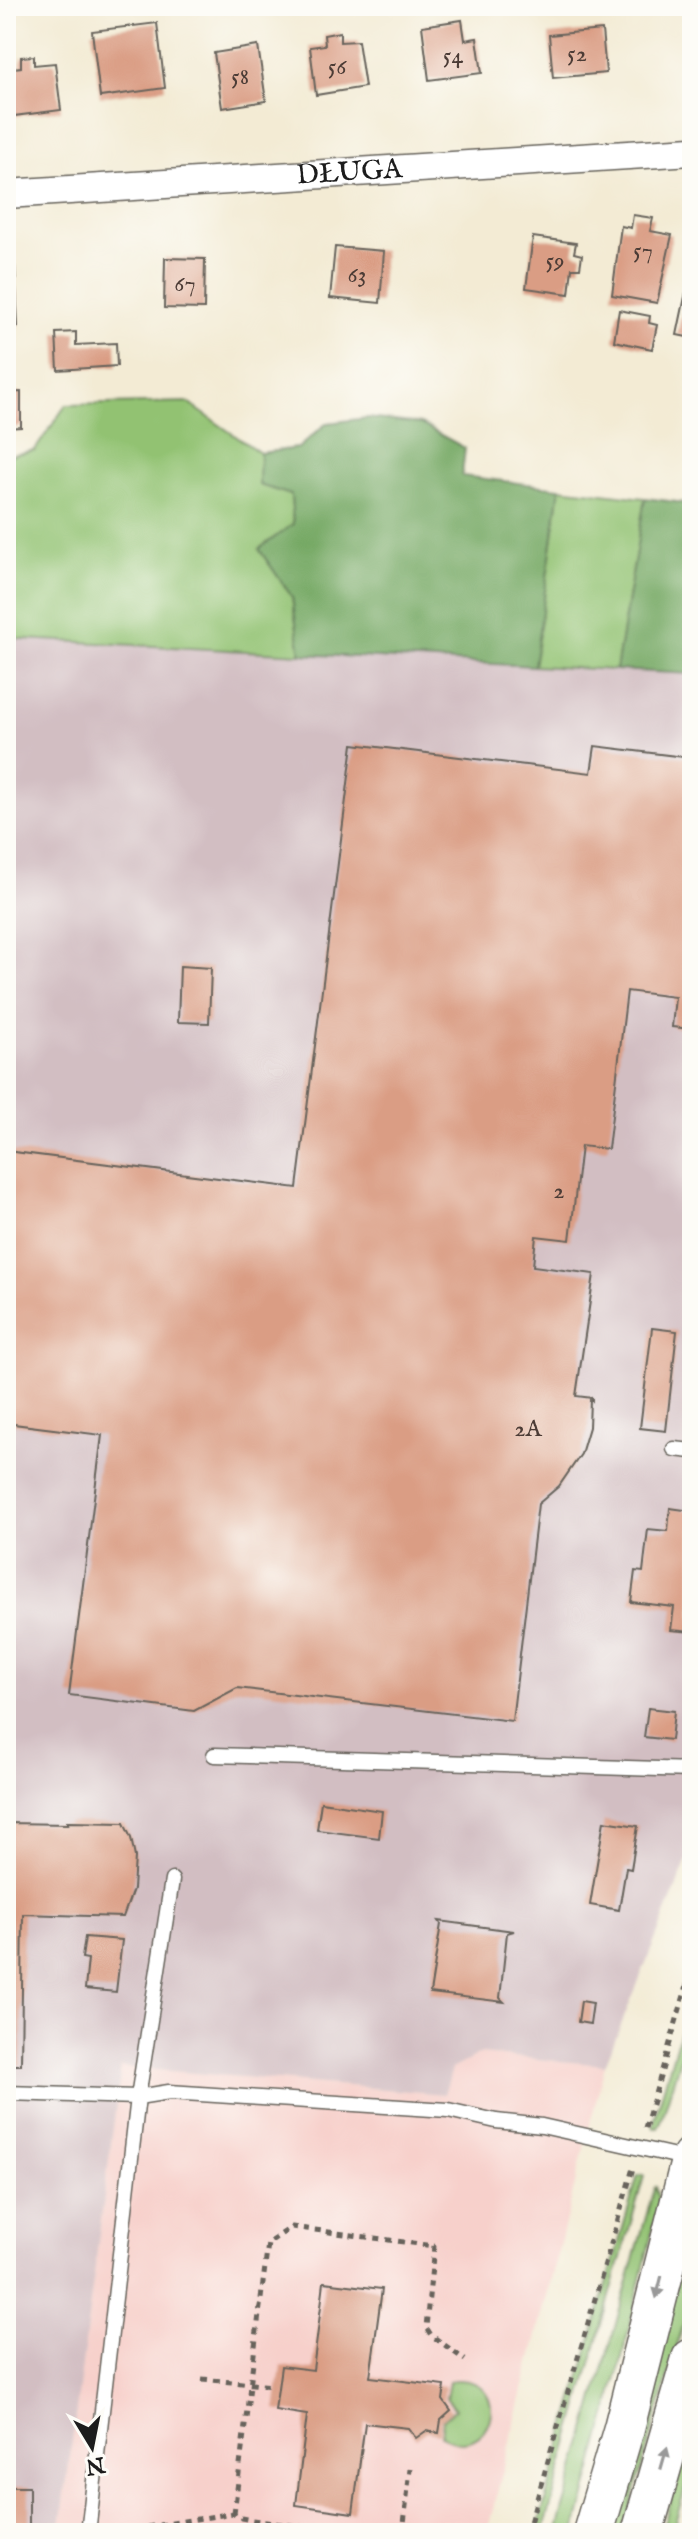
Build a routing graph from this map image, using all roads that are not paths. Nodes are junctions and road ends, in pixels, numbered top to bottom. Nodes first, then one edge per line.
1 (692, 151) edge
2 (6, 194) edge
3 (674, 1449) dead end
4 (692, 1451) edge
5 (214, 1755) dead end
6 (692, 1770) edge
7 (172, 1880) dead end
8 (6, 2093) edge
9 (138, 2097) junction
10 (692, 2159) edge
11 (692, 2359) edge
12 (88, 2533) edge
13 (593, 2533) edge
14 (642, 2533) edge

1 - 2 street, DŁUGA
3 - 4 lane
5 - 6 lane
7 - 9 lane
8 - 9 lane
9 - 10 lane
9 - 12 lane
10 -> 13 street
14 -> 11 street

